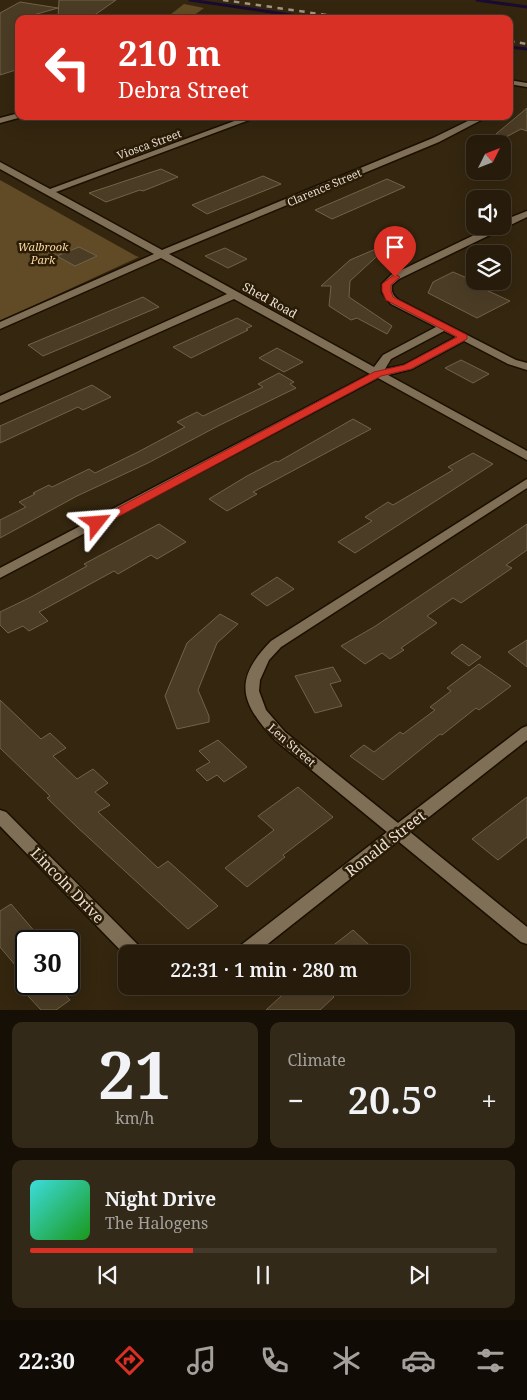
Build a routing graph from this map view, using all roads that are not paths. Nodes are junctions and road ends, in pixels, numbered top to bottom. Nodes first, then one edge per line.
1 (513, 83) edge
2 (518, 84) junction
3 (527, 85) edge
4 (513, 90) edge
5 (15, 116) edge
6 (245, 120) edge
7 (477, 120) edge
8 (0, 121) edge
9 (0, 165) edge
10 (50, 192) junction
11 (527, 214) edge
12 (511, 222) edge
13 (483, 235) edge
14 (161, 254) junction
15 (234, 295) junction
16 (0, 326) edge
17 (448, 329) junction
18 (464, 337) junction
19 (527, 367) edge
20 (378, 374) junction
21 (0, 400) edge
22 (527, 456) edge
23 (527, 484) edge
24 (0, 574) edge
25 (527, 732) edge
26 (0, 816) edge
27 (398, 832) junction
28 (527, 937) edge
29 (127, 945) edge
30 (254, 945) edge

1 - 2 street
2 - 3 street
2 - 4 street
5 - 8 street
6 - 10 street, Viosca Street
7 - 14 street, Clarence Street
9 - 10 street, Shed Road
10 - 14 street, Shed Road
11 - 12 street
13 - 17 street
14 - 15 street, Shed Road
14 - 16 street, Clarence Street
15 - 20 street, Shed Road
15 - 21 street
17 - 18 street
17 - 20 street
18 - 19 street
18 - 20 street
20 - 22 street, Shed Road
20 - 24 street
23 - 27 street, Len Street
25 - 27 street, Ronald Street
26 - 29 street, Lincoln Drive
27 - 28 street, Len Street
27 - 30 street, Ronald Street

